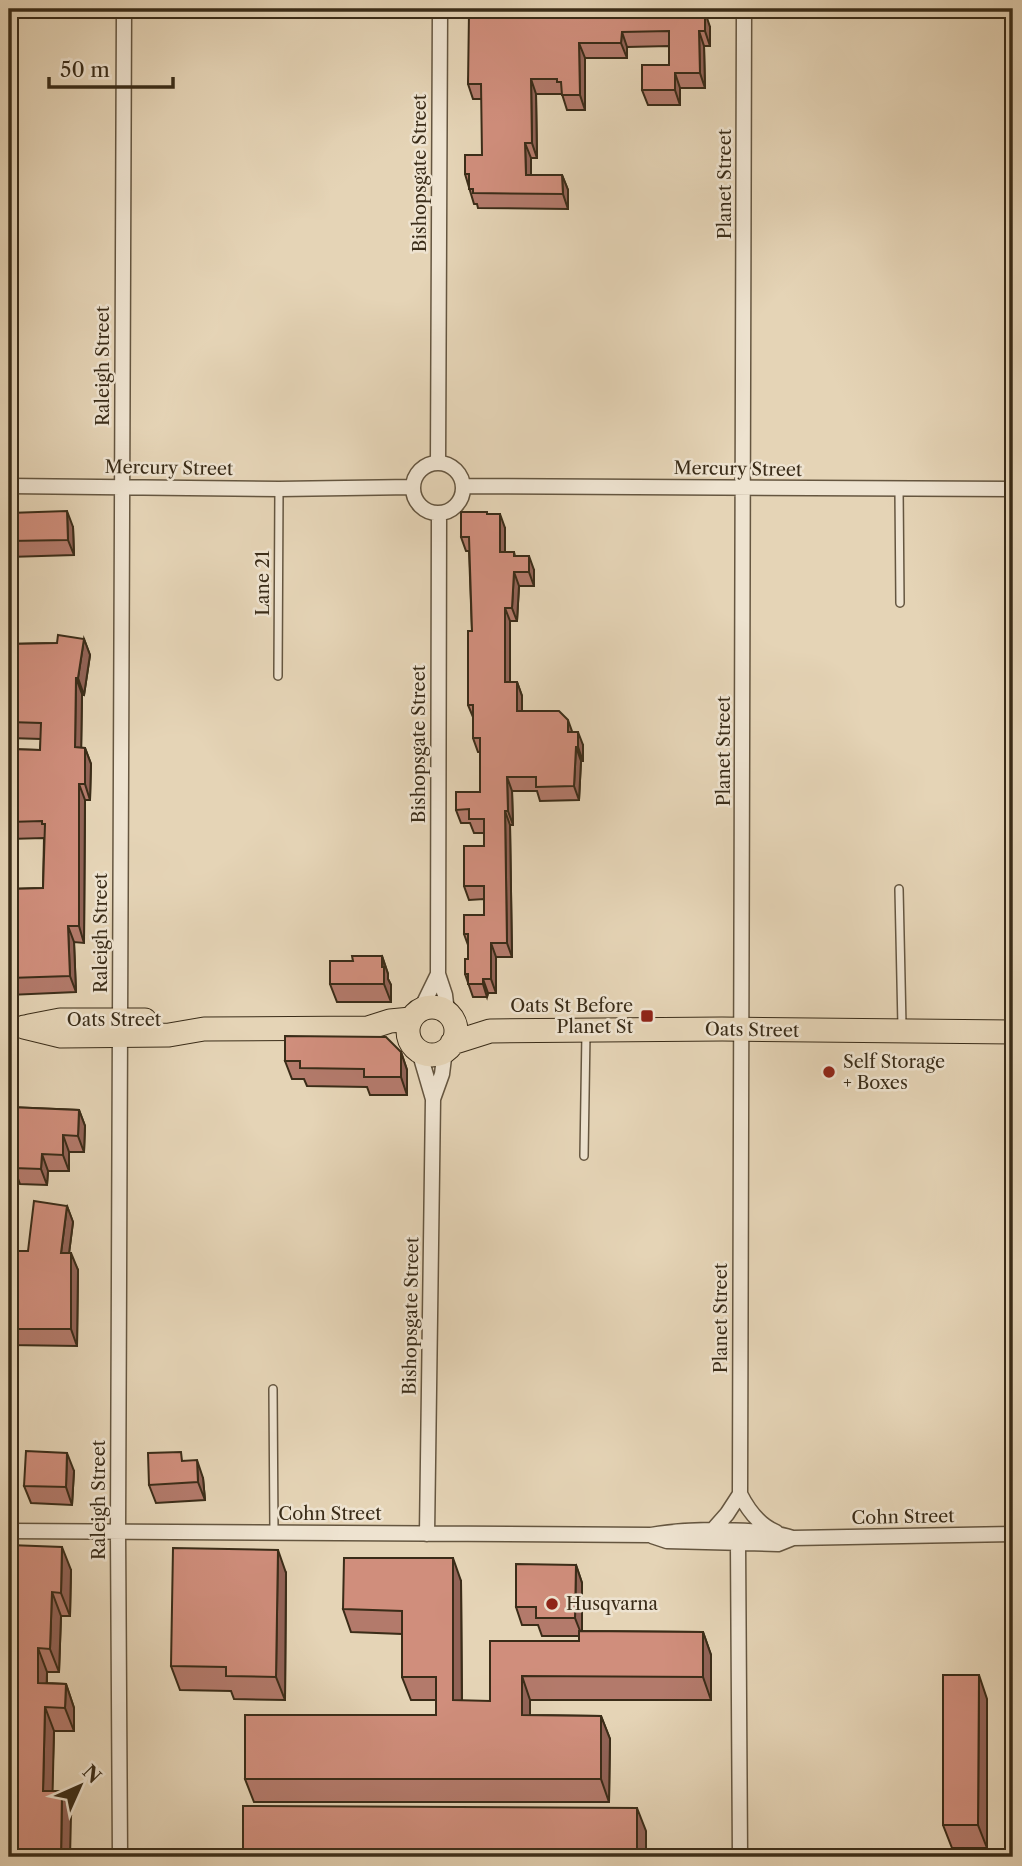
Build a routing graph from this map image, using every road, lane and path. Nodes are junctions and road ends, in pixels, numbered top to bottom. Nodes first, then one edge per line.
1 (124, 9) edge
2 (440, 9) edge
3 (744, 9) edge
4 (438, 463) junction
5 (9, 486) edge
6 (122, 486) junction
7 (463, 486) junction
8 (412, 487) junction
9 (745, 487) junction
10 (279, 489) junction
11 (899, 489) junction
12 (1013, 489) edge
13 (439, 514) junction
14 (900, 603) dead end
15 (278, 676) dead end
16 (899, 889) dead end
17 (438, 974) junction
18 (449, 1015) junction
19 (16, 1027) edge
20 (120, 1028) junction
21 (586, 1029) junction
22 (415, 1030) junction
23 (742, 1030) junction
24 (490, 1031) junction
25 (902, 1031) junction
26 (1013, 1032) edge
27 (449, 1046) junction
28 (433, 1099) junction
29 (584, 1156) dead end
30 (273, 1390) dead end
31 (740, 1494) junction
32 (9, 1531) edge
33 (118, 1532) junction
34 (711, 1532) junction
35 (776, 1532) junction
36 (274, 1533) junction
37 (427, 1534) junction
38 (1013, 1534) edge
39 (651, 1535) junction
40 (793, 1538) junction
41 (738, 1544) junction
42 (120, 1857) edge
43 (740, 1857) edge

1 - 6 street, Raleigh Street
2 - 4 street, Bishopsgate Street
3 - 9 street, Planet Street
4 - 7 street
4 - 8 street
5 - 6 street, Mercury Street
6 - 10 street, Mercury Street
6 - 20 street, Raleigh Street
7 - 9 street, Mercury Street
7 - 13 street
8 - 10 street, Mercury Street
8 - 13 street
9 - 11 street, Mercury Street
9 - 23 street, Planet Street
10 - 15 lane, Lane 21
11 - 12 street, Mercury Street
11 - 14 lane
13 - 17 street, Bishopsgate Street
16 - 25 lane
17 - 18 street, Bishopsgate Street
17 - 22 street, Bishopsgate Street
18 - 22 main road
18 - 24 main road, Oats Street
18 - 27 main road
19 - 20 main road, Oats Street
20 - 22 main road, Oats Street
20 - 33 street, Raleigh Street
21 - 23 main road, Oats Street
21 - 24 main road, Oats Street
21 - 29 lane
22 - 27 main road
22 - 28 street, Bishopsgate Street
23 - 25 main road, Oats Street
23 - 31 street, Planet Street
24 - 27 main road, Oats Street
25 - 26 main road, Oats Street
27 - 28 street, Bishopsgate Street
28 - 37 street, Bishopsgate Street
30 - 36 lane
31 - 34 street
31 - 35 street
32 - 33 street, Cohn Street
33 - 36 street, Cohn Street
33 - 42 street, Raleigh Street
34 - 35 street, Cohn Street
34 - 39 street, Cohn Street
35 - 40 street, Cohn Street
36 - 37 street, Cohn Street
37 - 39 street, Cohn Street
38 - 40 street, Cohn Street
39 - 41 street, Cohn Street
40 - 41 street, Cohn Street
41 - 43 street

